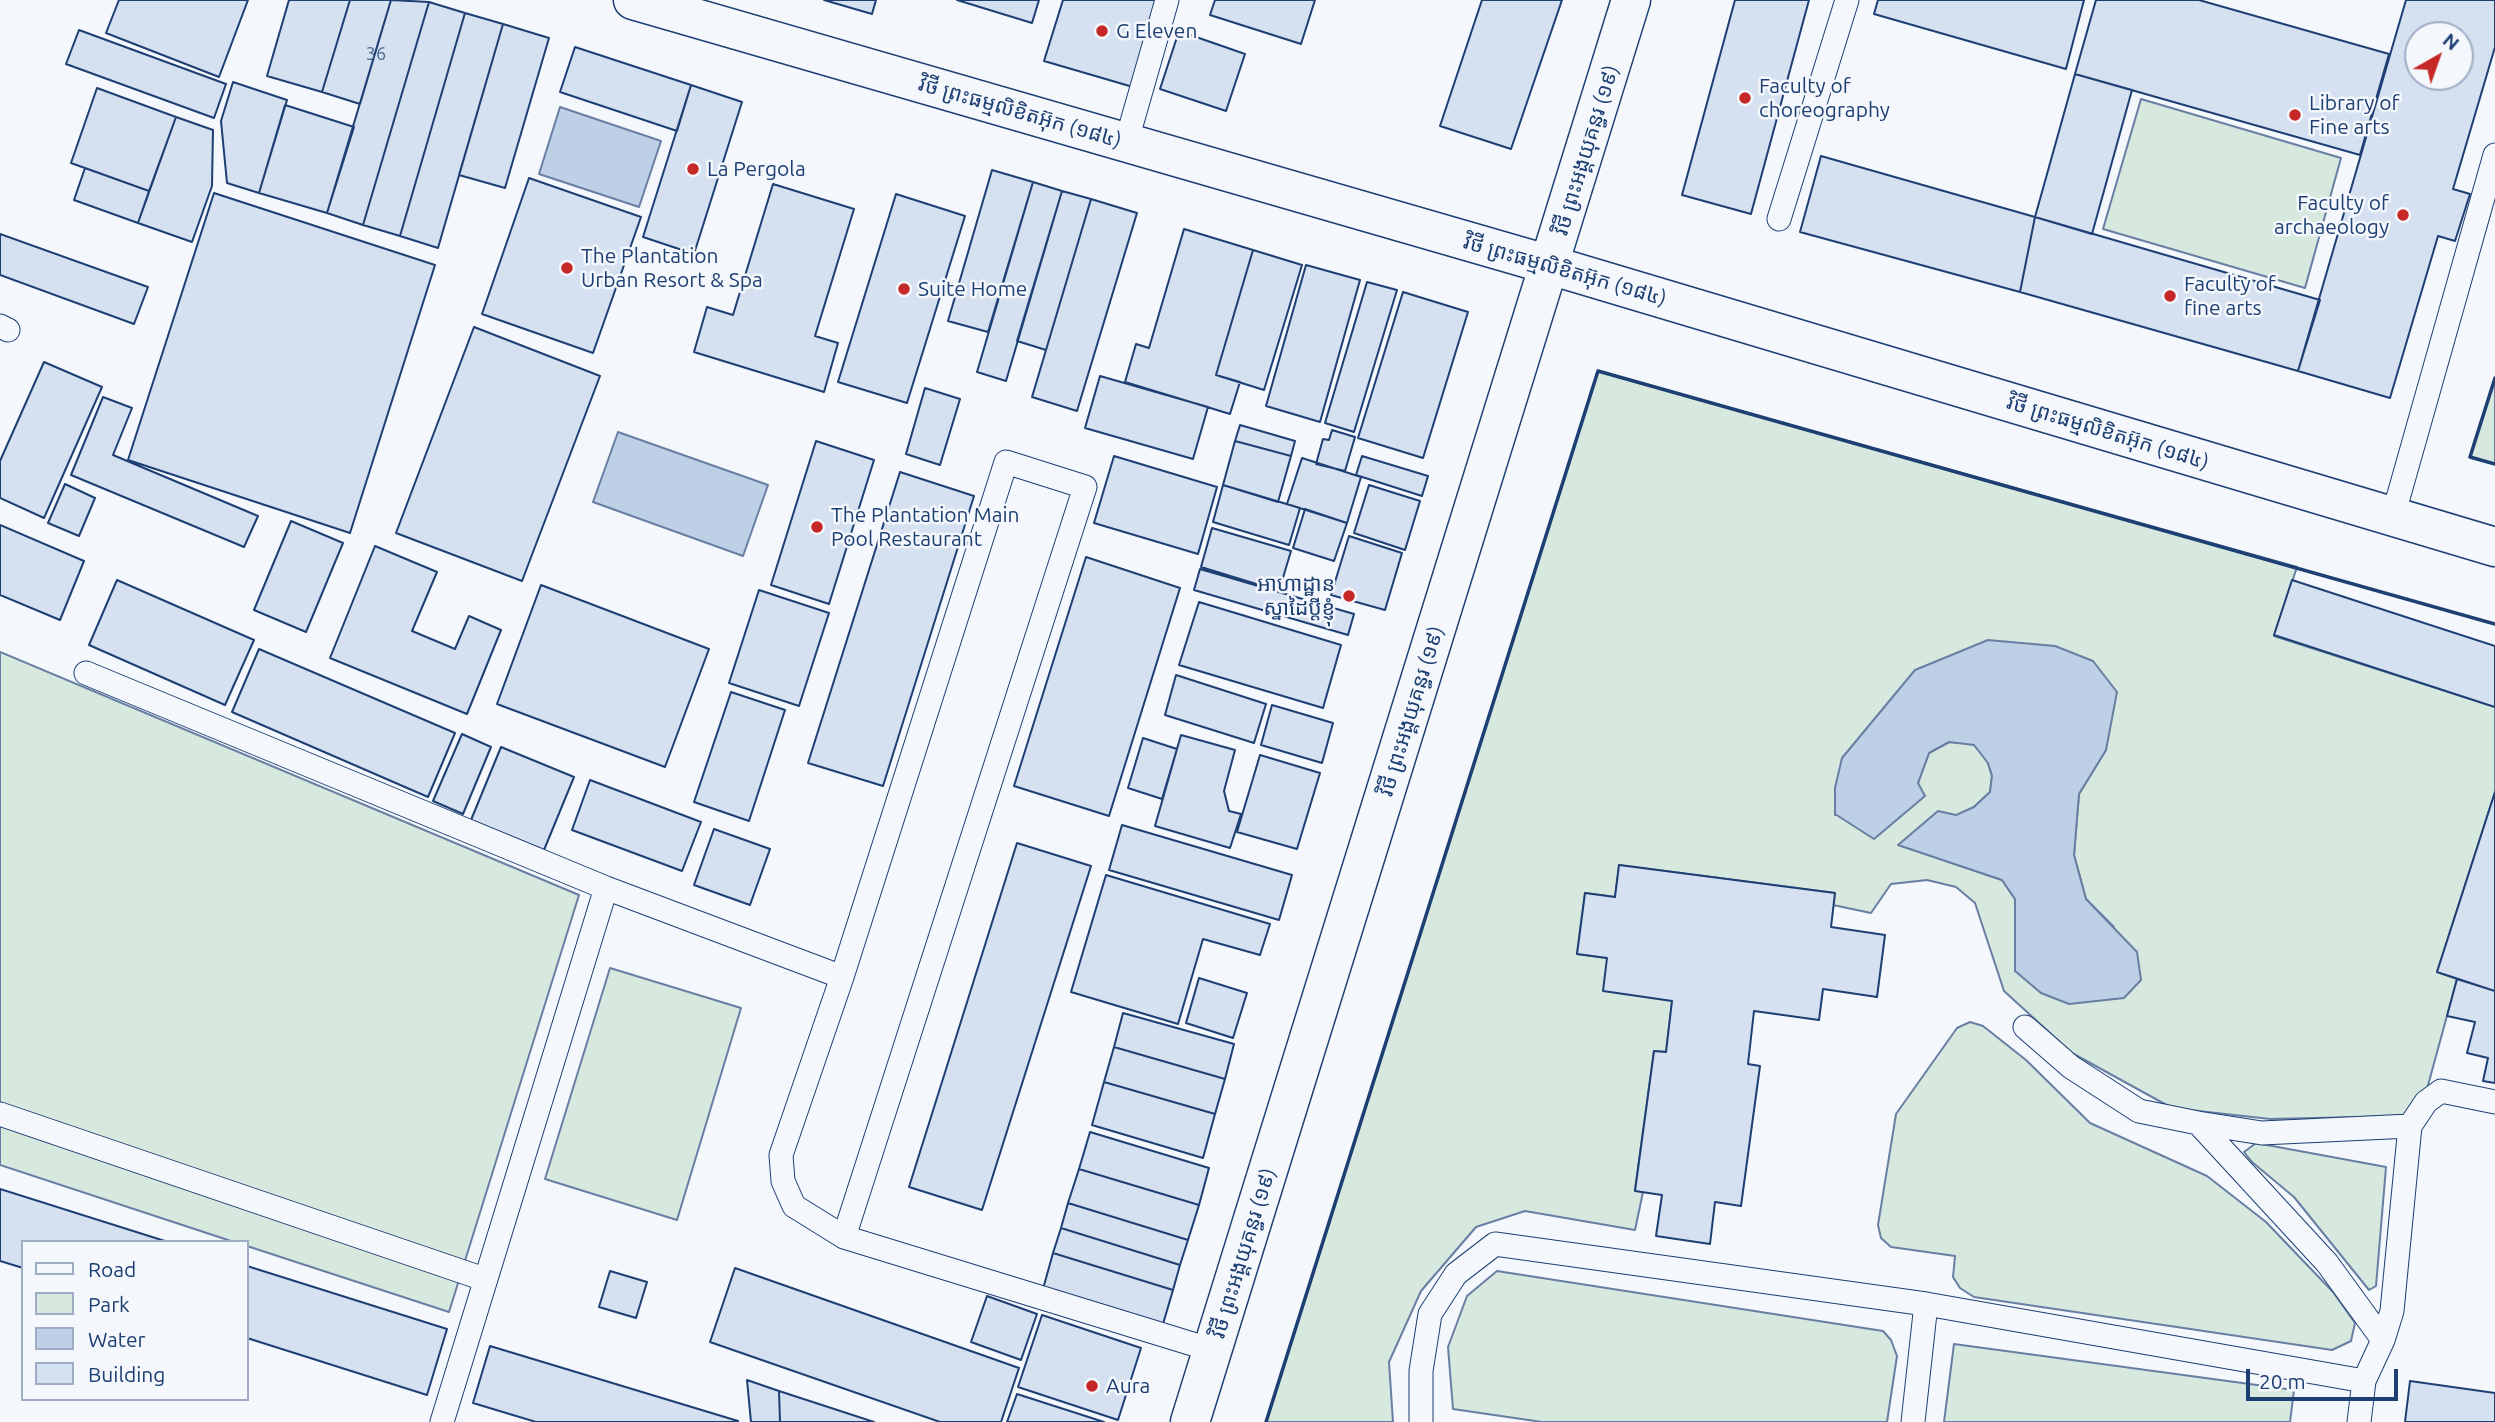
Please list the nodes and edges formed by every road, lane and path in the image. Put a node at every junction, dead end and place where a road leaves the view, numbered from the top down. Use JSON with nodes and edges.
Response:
{"nodes":[{"id":1,"x":633,"y":0,"type":"edge"},
{"id":2,"x":1167,"y":0,"type":"edge"},
{"id":3,"x":1631,"y":0,"type":"edge"},
{"id":4,"x":1847,"y":0,"type":"edge"},
{"id":5,"x":704,"y":10,"type":"edge"},
{"id":6,"x":1126,"y":143,"type":"junction"},
{"id":7,"x":2495,"y":155,"type":"edge"},
{"id":8,"x":1779,"y":219,"type":"dead end"},
{"id":9,"x":1550,"y":265,"type":"junction"},
{"id":10,"x":2393,"y":516,"type":"junction"},
{"id":11,"x":2495,"y":547,"type":"edge"},
{"id":12,"x":86,"y":673,"type":"dead end"},
{"id":13,"x":606,"y":888,"type":"junction"},
{"id":14,"x":842,"y":976,"type":"junction"},
{"id":15,"x":2025,"y":1027,"type":"dead end"},
{"id":16,"x":2495,"y":1102,"type":"edge"},
{"id":17,"x":0,"y":1114,"type":"edge"},
{"id":18,"x":2198,"y":1123,"type":"junction"},
{"id":19,"x":2410,"y":1126,"type":"junction"},
{"id":20,"x":844,"y":1237,"type":"junction"},
{"id":21,"x":484,"y":1279,"type":"junction"},
{"id":22,"x":1926,"y":1304,"type":"junction"},
{"id":23,"x":2383,"y":1340,"type":"junction"},
{"id":24,"x":1212,"y":1350,"type":"junction"},
{"id":25,"x":2364,"y":1381,"type":"junction"},
{"id":26,"x":442,"y":1422,"type":"edge"},
{"id":27,"x":1190,"y":1422,"type":"edge"},
{"id":28,"x":1421,"y":1422,"type":"edge"},
{"id":29,"x":1913,"y":1422,"type":"edge"},
{"id":30,"x":2359,"y":1422,"type":"edge"}],
"edges":[{"from":1,"to":5,"type":"street","name":"វិថី ព្រះធម្មលិខិតអ៊ុក (១៨៤)"},
{"from":2,"to":6,"type":"lane"},
{"from":3,"to":9,"type":"street","name":"វិថី ព្រះអង្គយុគន្ធរ (១៩)"},
{"from":4,"to":8,"type":"lane"},
{"from":5,"to":6,"type":"street","name":"វិថី ព្រះធម្មលិខិតអ៊ុក (១៨៤)"},
{"from":6,"to":9,"type":"street","name":"វិថី ព្រះធម្មលិខិតអ៊ុក (១៨៤)"},
{"from":7,"to":10,"type":"lane"},
{"from":9,"to":10,"type":"street","name":"វិថី ព្រះធម្មលិខិតអ៊ុក (១៨៤)"},
{"from":9,"to":24,"type":"street","name":"វិថី ព្រះអង្គយុគន្ធរ (១៩)"},
{"from":10,"to":11,"type":"street","name":"វិថី ព្រះធម្មលិខិតអ៊ុក (១៨៤)"},
{"from":12,"to":13,"type":"lane"},
{"from":13,"to":14,"type":"lane"},
{"from":13,"to":21,"type":"lane"},
{"from":14,"to":20,"type":"lane"},
{"from":14,"to":20,"type":"lane"},
{"from":15,"to":18,"type":"lane"},
{"from":16,"to":19,"type":"lane"},
{"from":17,"to":21,"type":"lane"},
{"from":18,"to":19,"type":"lane"},
{"from":18,"to":23,"type":"lane"},
{"from":19,"to":23,"type":"lane"},
{"from":20,"to":24,"type":"lane"},
{"from":21,"to":26,"type":"lane"},
{"from":22,"to":25,"type":"lane"},
{"from":22,"to":28,"type":"lane"},
{"from":22,"to":29,"type":"lane"},
{"from":23,"to":25,"type":"lane"},
{"from":24,"to":27,"type":"street","name":"វិថី ព្រះអង្គយុគន្ធរ (១៩)"},
{"from":25,"to":30,"type":"lane"}]}
